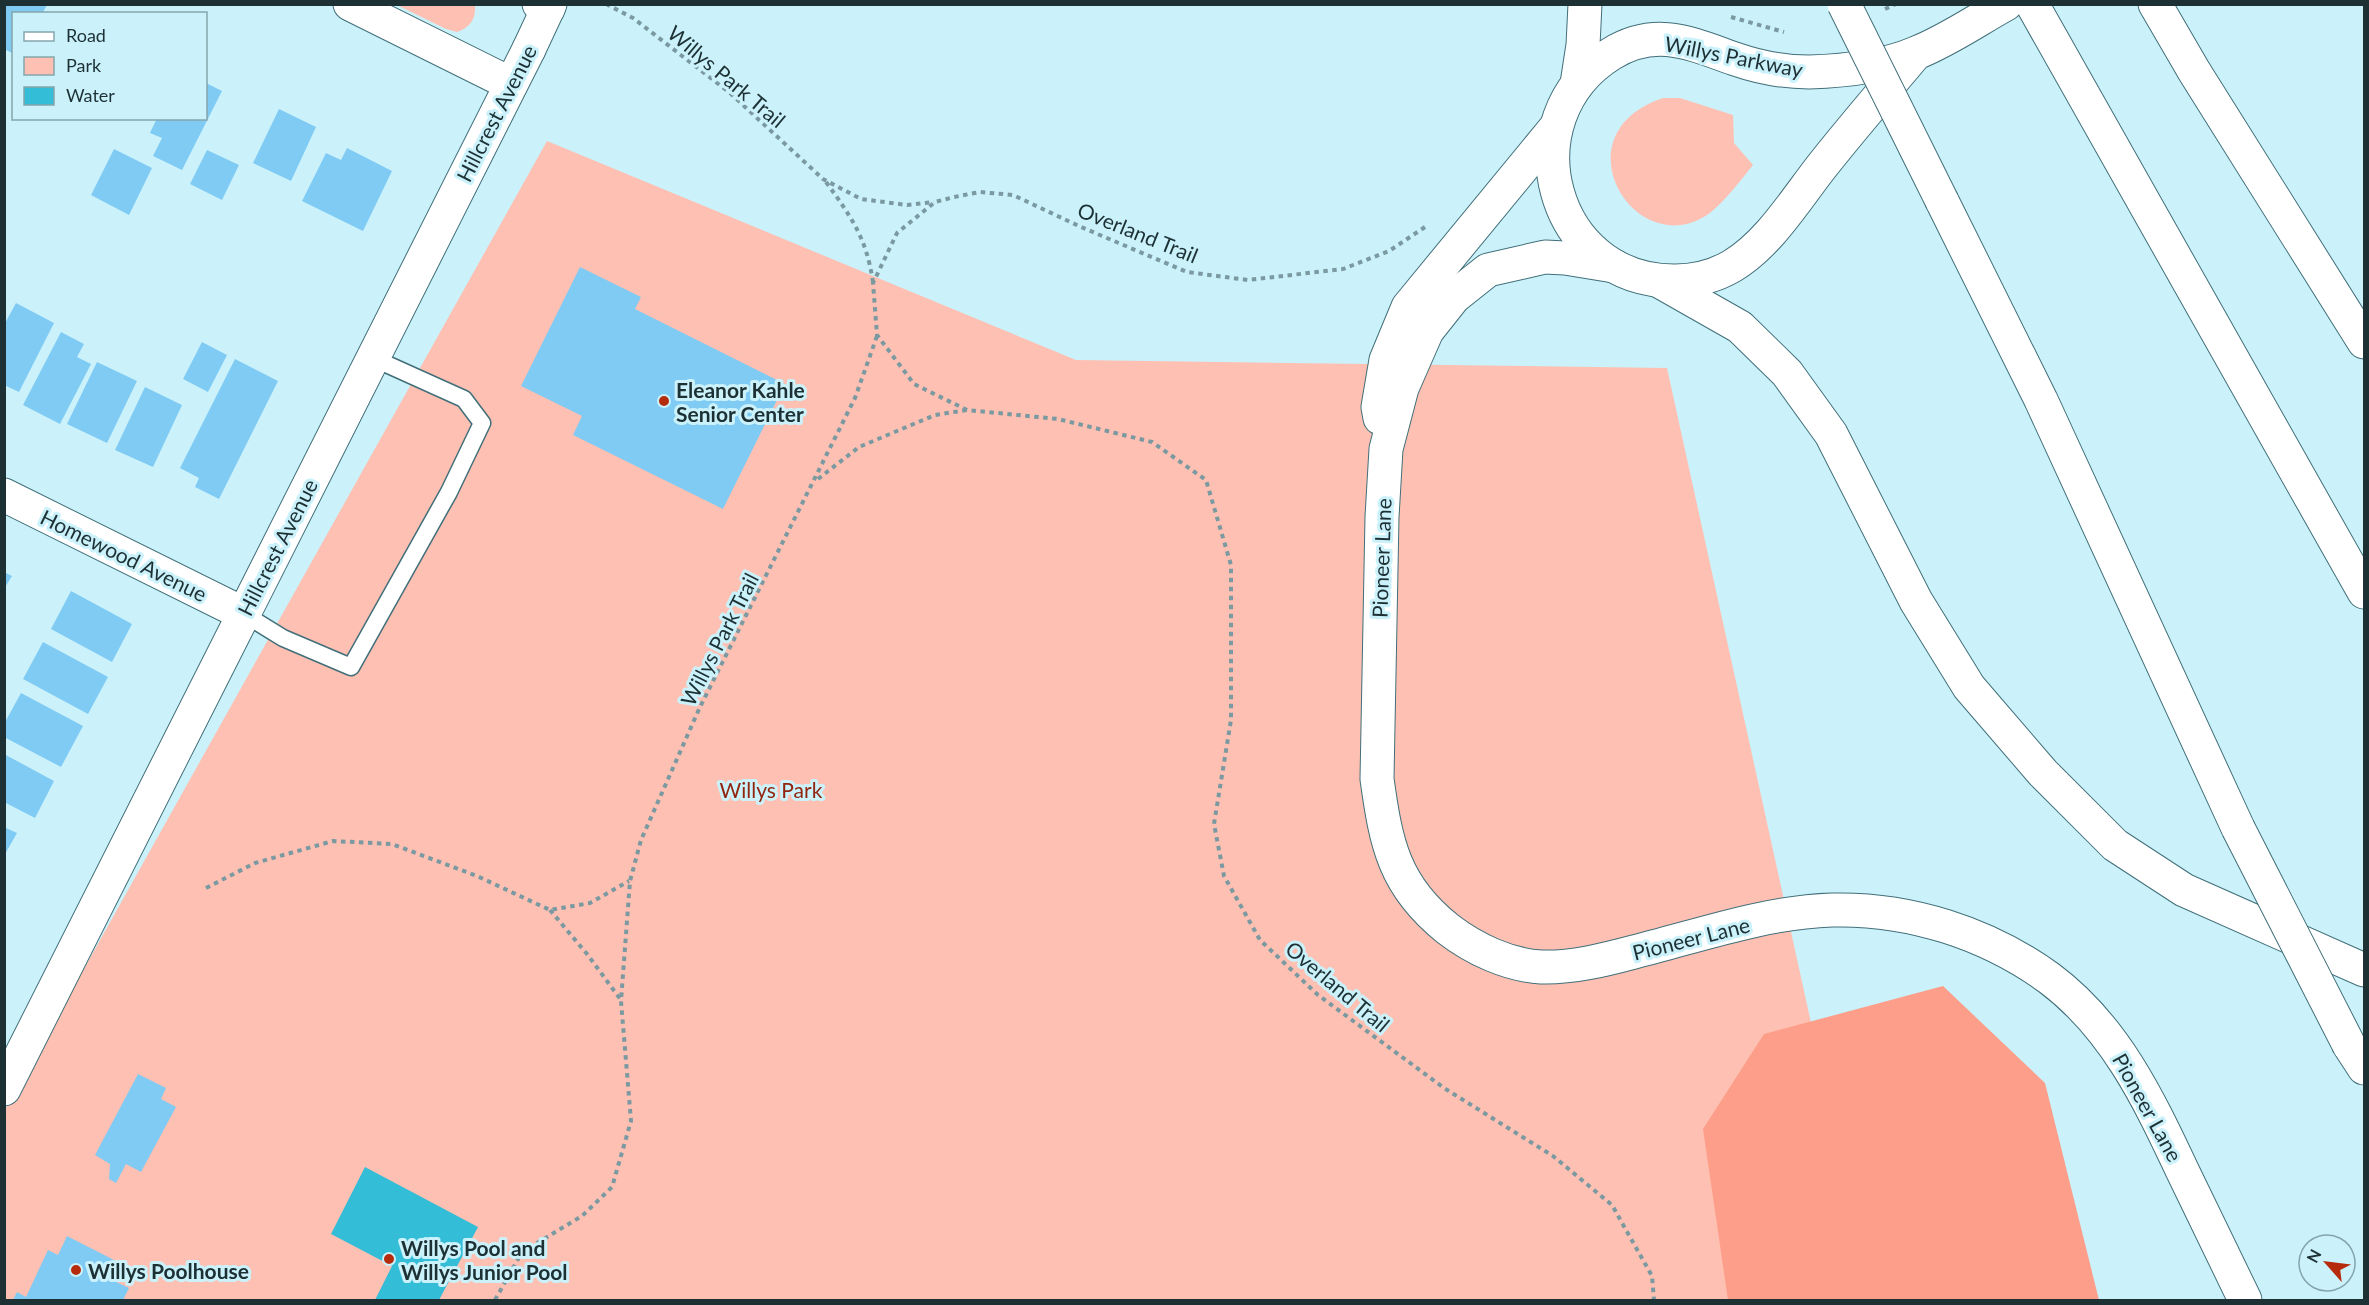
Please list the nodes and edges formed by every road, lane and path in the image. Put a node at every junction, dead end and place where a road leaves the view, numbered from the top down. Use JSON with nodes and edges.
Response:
{"nodes":[{"id":1,"x":350,"y":4,"type":"edge"},
{"id":2,"x":606,"y":4,"type":"edge"},
{"id":3,"x":1585,"y":4,"type":"edge"},
{"id":4,"x":1844,"y":4,"type":"edge"},
{"id":5,"x":1896,"y":4,"type":"edge"},
{"id":6,"x":2006,"y":4,"type":"edge"},
{"id":7,"x":2032,"y":4,"type":"edge"},
{"id":8,"x":2155,"y":4,"type":"edge"},
{"id":9,"x":546,"y":6,"type":"edge"},
{"id":10,"x":1878,"y":13,"type":"dead end"},
{"id":11,"x":1728,"y":16,"type":"dead end"},
{"id":12,"x":1791,"y":34,"type":"dead end"},
{"id":13,"x":1916,"y":53,"type":"junction"},
{"id":14,"x":511,"y":84,"type":"junction"},
{"id":15,"x":1577,"y":84,"type":"junction"},
{"id":16,"x":1556,"y":127,"type":"junction"},
{"id":17,"x":823,"y":179,"type":"junction"},
{"id":18,"x":935,"y":202,"type":"junction"},
{"id":19,"x":1432,"y":223,"type":"dead end"},
{"id":20,"x":1614,"y":266,"type":"junction"},
{"id":21,"x":1659,"y":281,"type":"junction"},
{"id":22,"x":873,"y":283,"type":"junction"},
{"id":23,"x":877,"y":335,"type":"junction"},
{"id":24,"x":2364,"y":342,"type":"edge"},
{"id":25,"x":373,"y":358,"type":"junction"},
{"id":26,"x":967,"y":410,"type":"junction"},
{"id":27,"x":1386,"y":449,"type":"junction"},
{"id":28,"x":815,"y":481,"type":"junction"},
{"id":29,"x":4,"y":495,"type":"edge"},
{"id":30,"x":2364,"y":591,"type":"edge"},
{"id":31,"x":244,"y":614,"type":"junction"},
{"id":32,"x":630,"y":880,"type":"junction"},
{"id":33,"x":206,"y":888,"type":"dead end"},
{"id":34,"x":550,"y":910,"type":"junction"},
{"id":35,"x":2364,"y":970,"type":"edge"},
{"id":36,"x":621,"y":1000,"type":"junction"},
{"id":37,"x":2357,"y":1056,"type":"edge"},
{"id":38,"x":4,"y":1089,"type":"edge"},
{"id":39,"x":495,"y":1300,"type":"edge"},
{"id":40,"x":1654,"y":1300,"type":"edge"},
{"id":41,"x":2245,"y":1300,"type":"edge"}],
"edges":[{"from":1,"to":14,"type":"main road"},
{"from":2,"to":17,"type":"path","name":"Willys Park Trail"},
{"from":3,"to":15,"type":"main road"},
{"from":4,"to":37,"type":"main road","bridge":true},
{"from":5,"to":10,"type":"path"},
{"from":6,"to":13,"type":"main road","name":"Willys Parkway"},
{"from":7,"to":30,"type":"main road"},
{"from":8,"to":24,"type":"main road"},
{"from":9,"to":14,"type":"main road","name":"Hillcrest Avenue"},
{"from":11,"to":12,"type":"path"},
{"from":13,"to":15,"type":"main road","name":"Willys Parkway"},
{"from":13,"to":21,"type":"main road","name":"Willys Parkway"},
{"from":14,"to":25,"type":"main road","name":"Hillcrest Avenue"},
{"from":15,"to":16,"type":"main road","name":"Willys Parkway"},
{"from":16,"to":20,"type":"main road"},
{"from":16,"to":27,"type":"main road","name":"Pioneer Lane"},
{"from":17,"to":18,"type":"path","name":"Willys Park Trail"},
{"from":17,"to":22,"type":"path","name":"Willys Park Trail"},
{"from":18,"to":19,"type":"path","name":"Overland Trail"},
{"from":18,"to":22,"type":"path","name":"Overland Trail"},
{"from":20,"to":21,"type":"main road","name":"Willys Parkway"},
{"from":20,"to":27,"type":"main road","name":"Pioneer Lane"},
{"from":21,"to":35,"type":"main road"},
{"from":22,"to":23,"type":"path"},
{"from":23,"to":26,"type":"path","name":"Overland Trail"},
{"from":23,"to":28,"type":"path","name":"Willys Park Trail"},
{"from":25,"to":31,"type":"main road","name":"Hillcrest Avenue"},
{"from":25,"to":31,"type":"lane"},
{"from":26,"to":28,"type":"path","name":"Overland Trail"},
{"from":26,"to":40,"type":"path","name":"Overland Trail"},
{"from":27,"to":41,"type":"main road","name":"Pioneer Lane"},
{"from":28,"to":32,"type":"path","name":"Willys Park Trail"},
{"from":29,"to":31,"type":"main road","name":"Homewood Avenue"},
{"from":31,"to":38,"type":"main road","name":"Hillcrest Avenue"},
{"from":32,"to":34,"type":"path"},
{"from":32,"to":36,"type":"path"},
{"from":33,"to":34,"type":"path"},
{"from":34,"to":36,"type":"path"},
{"from":36,"to":39,"type":"path"}]}
